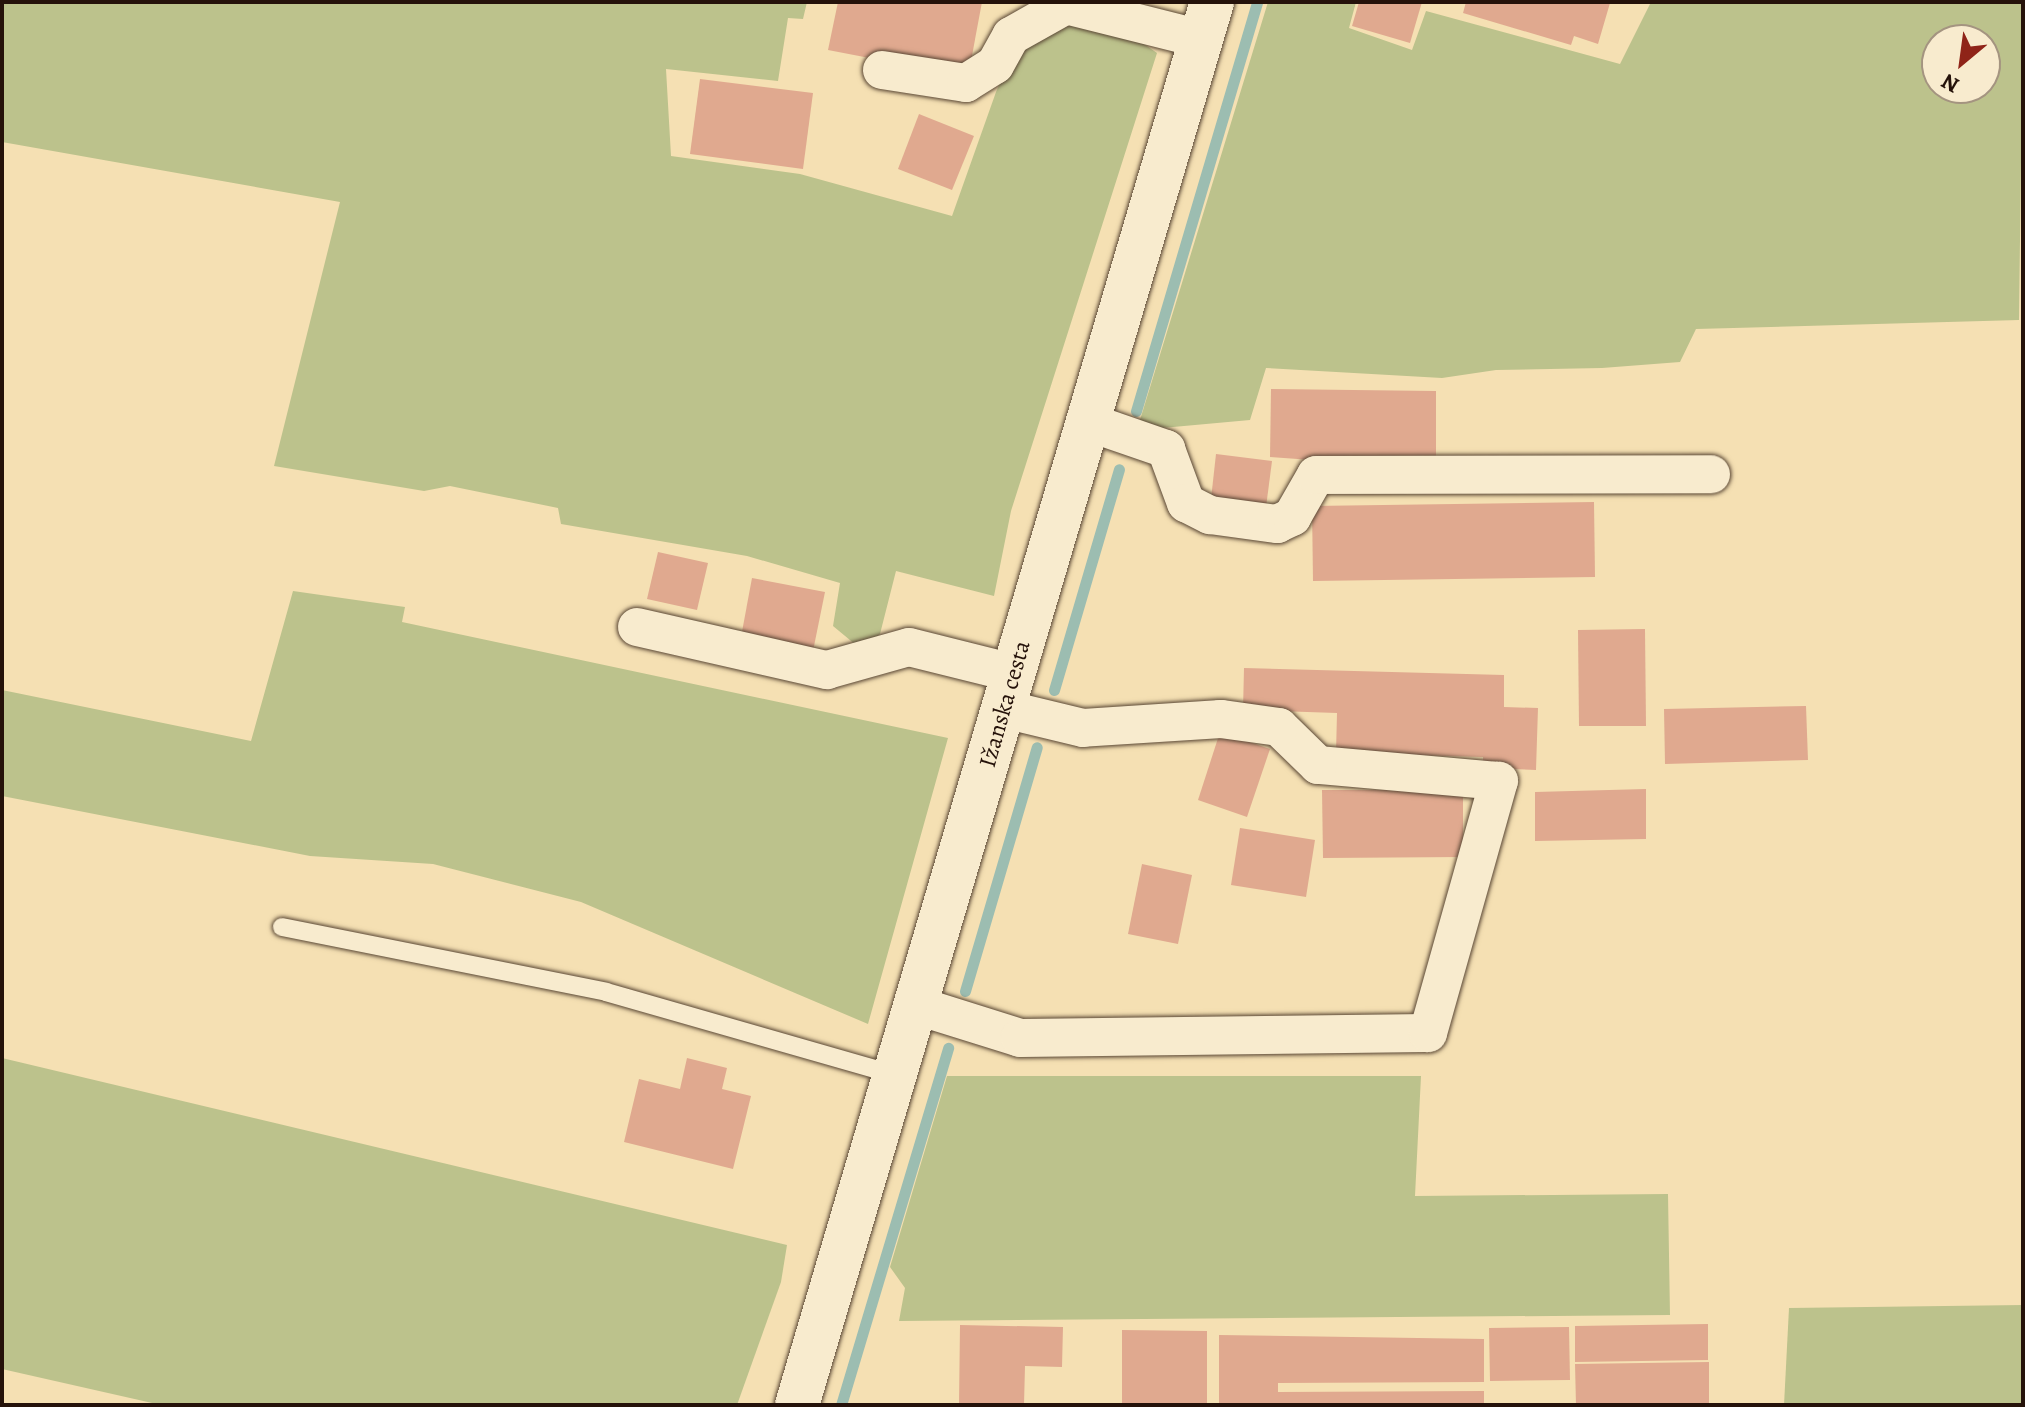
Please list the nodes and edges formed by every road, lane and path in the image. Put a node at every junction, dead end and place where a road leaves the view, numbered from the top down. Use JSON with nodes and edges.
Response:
{"nodes":[{"id":1,"x":1064,"y":4,"type":"edge"},
{"id":2,"x":1207,"y":20,"type":"edge"},
{"id":3,"x":882,"y":70,"type":"dead end"},
{"id":4,"x":1088,"y":422,"type":"junction"},
{"id":5,"x":1711,"y":474,"type":"dead end"},
{"id":6,"x":637,"y":627,"type":"dead end"},
{"id":7,"x":1008,"y":691,"type":"junction"},
{"id":8,"x":282,"y":927,"type":"dead end"},
{"id":9,"x":915,"y":1005,"type":"junction"},
{"id":10,"x":895,"y":1075,"type":"junction"},
{"id":11,"x":797,"y":1405,"type":"edge"}],
"edges":[{"from":1,"to":2,"type":"street"},
{"from":1,"to":3,"type":"street"},
{"from":2,"to":4,"type":"street","name":"Ižanska cesta"},
{"from":4,"to":5,"type":"street"},
{"from":4,"to":7,"type":"street","name":"Ižanska cesta"},
{"from":6,"to":7,"type":"street"},
{"from":7,"to":9,"type":"street","name":"Ižanska cesta"},
{"from":7,"to":9,"type":"street"},
{"from":8,"to":10,"type":"lane"},
{"from":9,"to":10,"type":"street","name":"Ižanska cesta"},
{"from":10,"to":11,"type":"street","name":"Ižanska cesta"}]}
